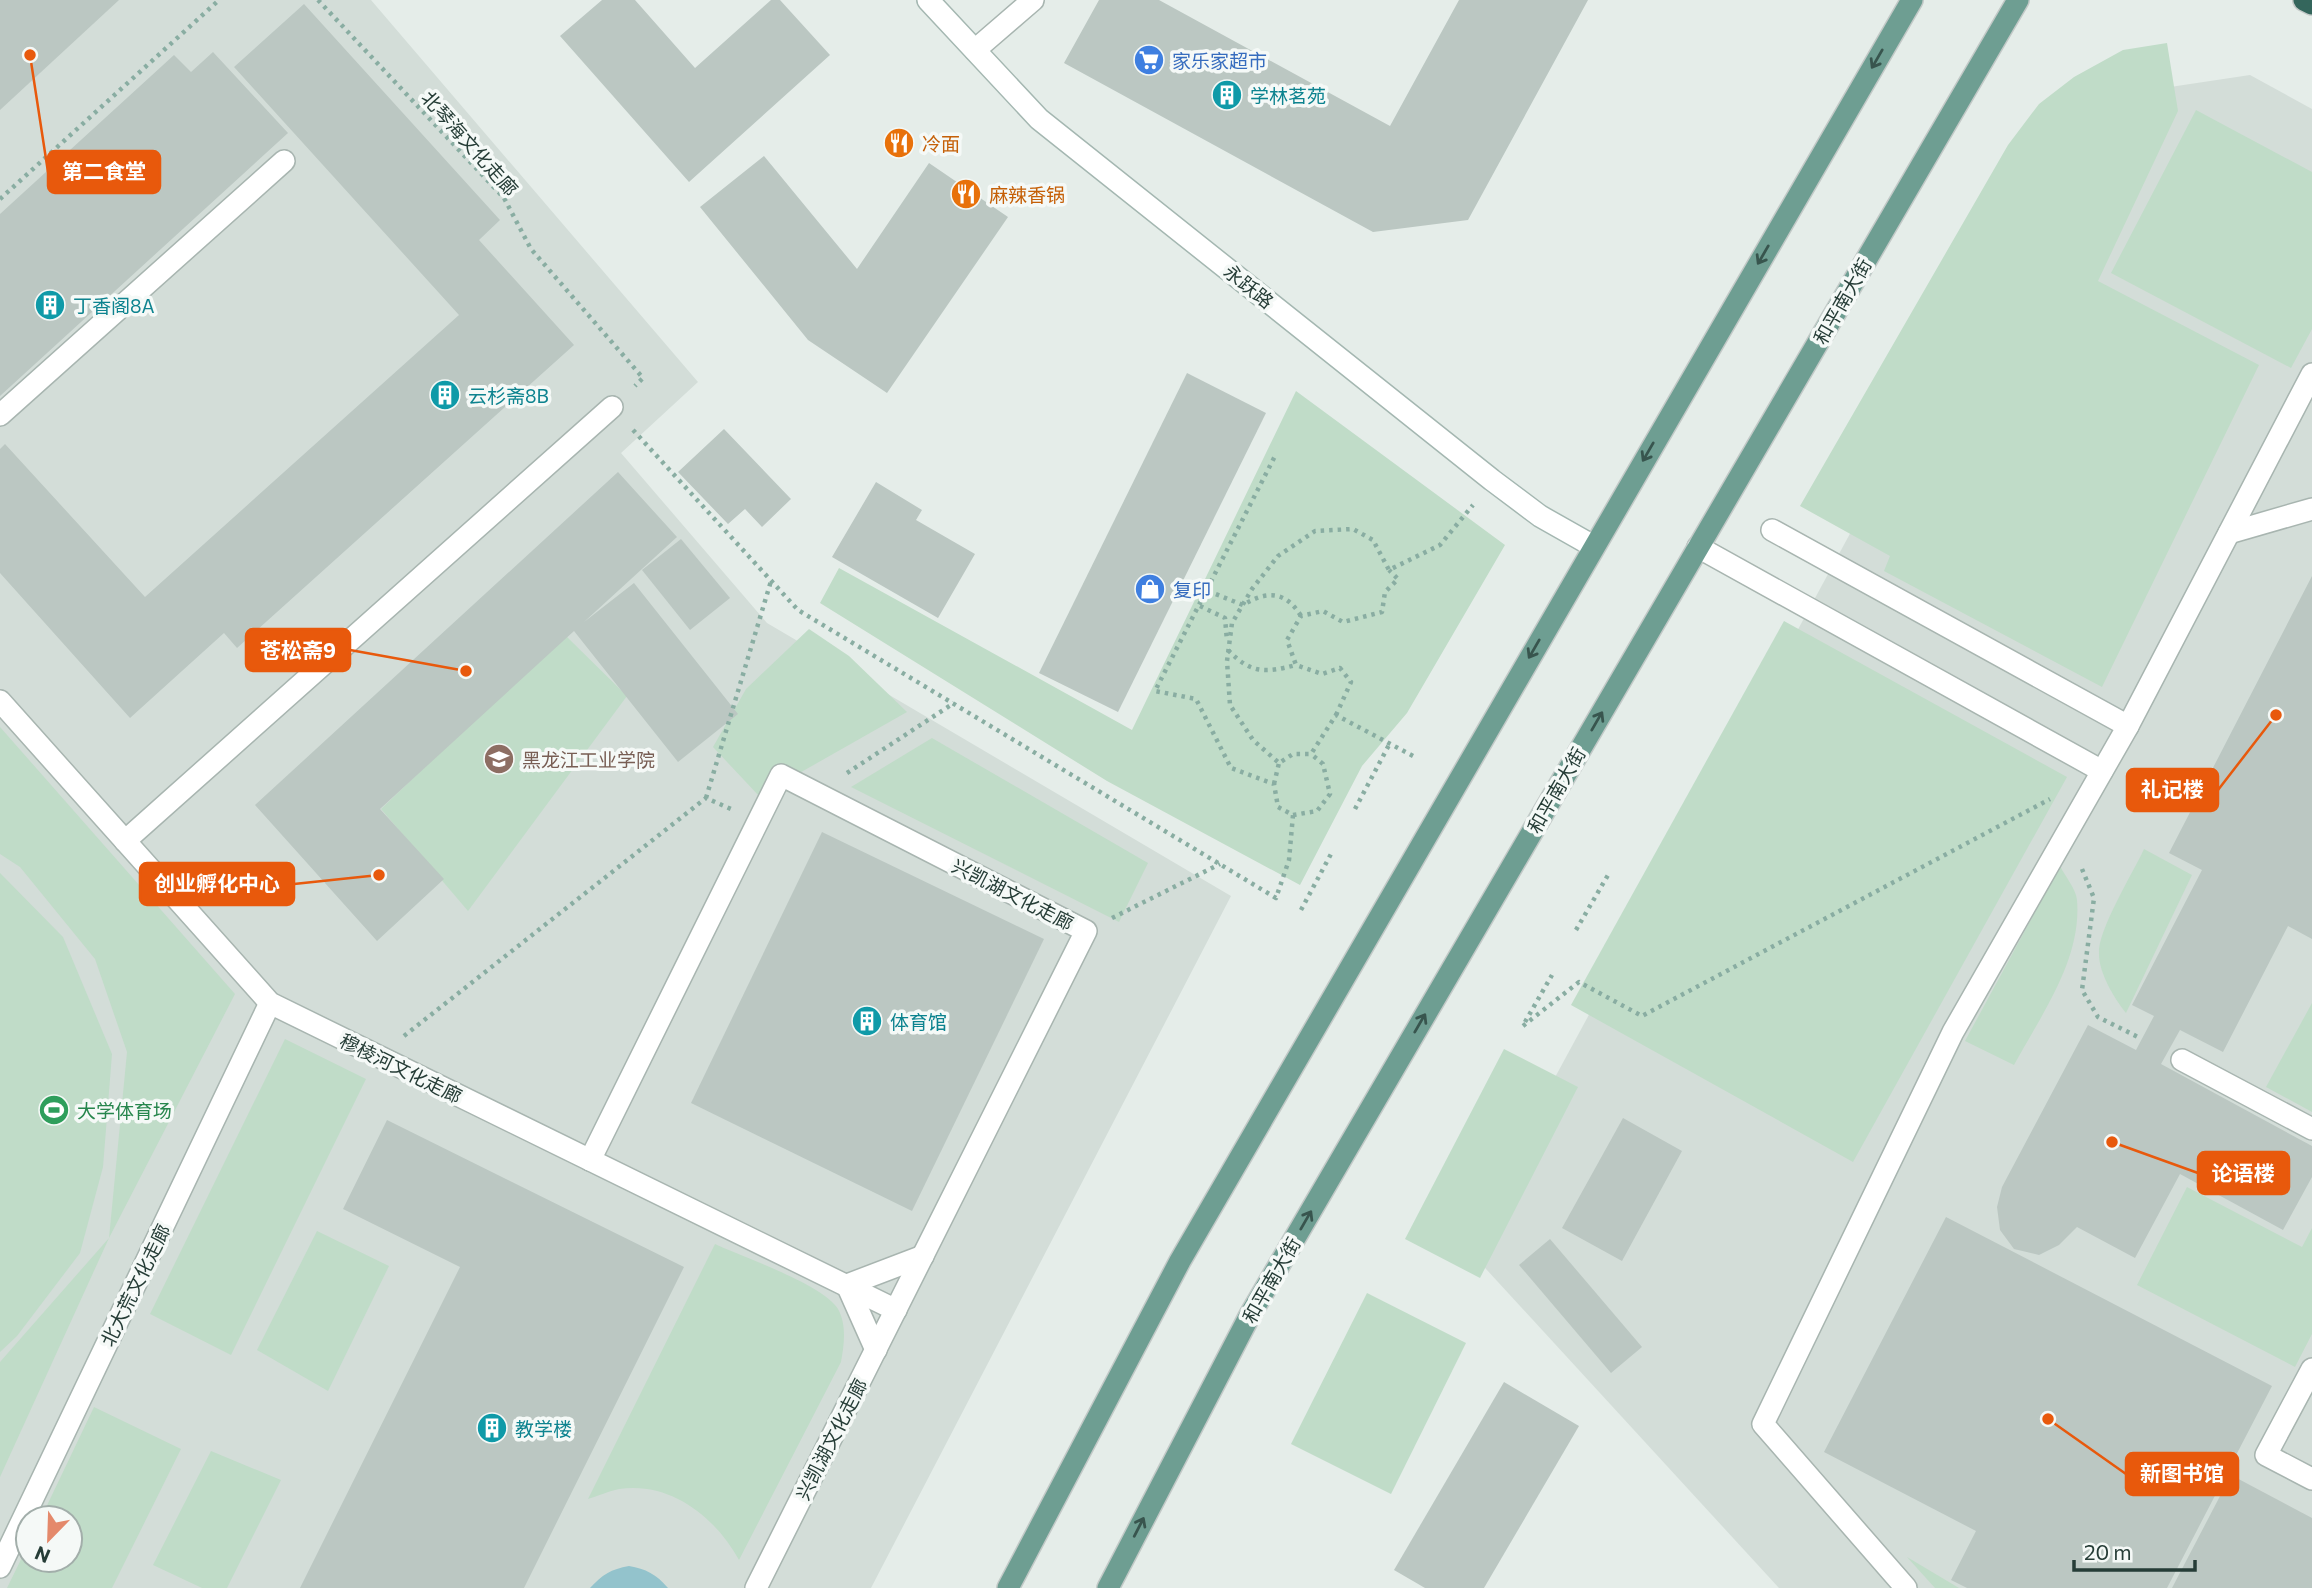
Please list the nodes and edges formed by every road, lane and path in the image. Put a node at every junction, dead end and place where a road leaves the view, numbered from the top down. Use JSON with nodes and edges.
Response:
{"nodes":[{"id":1,"x":219,"y":0,"type":"edge"},
{"id":2,"x":318,"y":0,"type":"edge"},
{"id":3,"x":928,"y":0,"type":"edge"},
{"id":4,"x":1033,"y":0,"type":"edge"},
{"id":5,"x":1912,"y":0,"type":"edge"},
{"id":6,"x":2018,"y":0,"type":"edge"},
{"id":7,"x":2304,"y":0,"type":"edge"},
{"id":8,"x":2312,"y":4,"type":"edge"},
{"id":9,"x":975,"y":50,"type":"junction"},
{"id":10,"x":284,"y":161,"type":"dead end"},
{"id":11,"x":0,"y":199,"type":"edge"},
{"id":12,"x":2312,"y":374,"type":"edge"},
{"id":13,"x":612,"y":407,"type":"junction"},
{"id":14,"x":0,"y":415,"type":"edge"},
{"id":15,"x":1275,"y":456,"type":"dead end"},
{"id":16,"x":1492,"y":480,"type":"junction"},
{"id":17,"x":2312,"y":509,"type":"edge"},
{"id":18,"x":1772,"y":530,"type":"dead end"},
{"id":19,"x":2229,"y":533,"type":"junction"},
{"id":20,"x":1593,"y":546,"type":"junction"},
{"id":21,"x":1698,"y":547,"type":"junction"},
{"id":22,"x":1389,"y":570,"type":"junction"},
{"id":23,"x":771,"y":580,"type":"junction"},
{"id":24,"x":1208,"y":590,"type":"junction"},
{"id":25,"x":1242,"y":605,"type":"junction"},
{"id":26,"x":1200,"y":606,"type":"junction"},
{"id":27,"x":1301,"y":616,"type":"junction"},
{"id":28,"x":1228,"y":651,"type":"junction"},
{"id":29,"x":1296,"y":665,"type":"junction"},
{"id":30,"x":0,"y":701,"type":"edge"},
{"id":31,"x":954,"y":704,"type":"junction"},
{"id":32,"x":1336,"y":715,"type":"junction"},
{"id":33,"x":2128,"y":726,"type":"junction"},
{"id":34,"x":1390,"y":743,"type":"junction"},
{"id":35,"x":1311,"y":754,"type":"junction"},
{"id":36,"x":1413,"y":756,"type":"dead end"},
{"id":37,"x":1279,"y":763,"type":"junction"},
{"id":38,"x":2102,"y":771,"type":"junction"},
{"id":39,"x":1274,"y":784,"type":"junction"},
{"id":40,"x":817,"y":793,"type":"junction"},
{"id":41,"x":2054,"y":796,"type":"dead end"},
{"id":42,"x":706,"y":798,"type":"junction"},
{"id":43,"x":1355,"y":809,"type":"dead end"},
{"id":44,"x":1293,"y":815,"type":"junction"},
{"id":45,"x":757,"y":820,"type":"junction"},
{"id":46,"x":2067,"y":832,"type":"junction"},
{"id":47,"x":125,"y":841,"type":"junction"},
{"id":48,"x":1331,"y":854,"type":"dead end"},
{"id":49,"x":1221,"y":864,"type":"junction"},
{"id":50,"x":1608,"y":875,"type":"dead end"},
{"id":51,"x":1301,"y":910,"type":"dead end"},
{"id":52,"x":1576,"y":930,"type":"dead end"},
{"id":53,"x":1086,"y":931,"type":"junction"},
{"id":54,"x":1552,"y":975,"type":"dead end"},
{"id":55,"x":270,"y":1003,"type":"junction"},
{"id":56,"x":2140,"y":1038,"type":"dead end"},
{"id":57,"x":378,"y":1057,"type":"junction"},
{"id":58,"x":2182,"y":1060,"type":"dead end"},
{"id":59,"x":2312,"y":1129,"type":"edge"},
{"id":60,"x":590,"y":1160,"type":"junction"},
{"id":61,"x":923,"y":1256,"type":"junction"},
{"id":62,"x":847,"y":1285,"type":"junction"},
{"id":63,"x":896,"y":1310,"type":"junction"},
{"id":64,"x":876,"y":1350,"type":"junction"},
{"id":65,"x":2312,"y":1369,"type":"edge"},
{"id":66,"x":2312,"y":1479,"type":"edge"},
{"id":67,"x":0,"y":1567,"type":"edge"},
{"id":68,"x":756,"y":1588,"type":"edge"},
{"id":69,"x":1008,"y":1588,"type":"edge"},
{"id":70,"x":1108,"y":1588,"type":"edge"},
{"id":71,"x":1906,"y":1588,"type":"edge"}],
"edges":[{"from":1,"to":11,"type":"path"},
{"from":2,"to":13,"type":"path","name":"北琴海文化走廊"},
{"from":3,"to":9,"type":"street","name":"永跃路"},
{"from":4,"to":9,"type":"street"},
{"from":5,"to":20,"type":"main road","one_way":true},
{"from":6,"to":21,"type":"main road","name":"和平南大街"},
{"from":7,"to":8,"type":"highway"},
{"from":9,"to":16,"type":"street","name":"永跃路"},
{"from":10,"to":14,"type":"street"},
{"from":12,"to":19,"type":"street"},
{"from":13,"to":23,"type":"path"},
{"from":13,"to":47,"type":"street"},
{"from":15,"to":24,"type":"path"},
{"from":16,"to":20,"type":"street","name":"永跃路"},
{"from":16,"to":22,"type":"path"},
{"from":17,"to":19,"type":"street"},
{"from":18,"to":33,"type":"street"},
{"from":19,"to":33,"type":"street"},
{"from":20,"to":69,"type":"main road","one_way":true},
{"from":21,"to":38,"type":"street"},
{"from":70,"to":21,"type":"main road","name":"和平南大街","one_way":true},
{"from":22,"to":25,"type":"path"},
{"from":22,"to":27,"type":"path"},
{"from":23,"to":31,"type":"path"},
{"from":23,"to":42,"type":"path"},
{"from":24,"to":25,"type":"path"},
{"from":24,"to":26,"type":"path"},
{"from":25,"to":27,"type":"path"},
{"from":25,"to":28,"type":"path"},
{"from":26,"to":28,"type":"path"},
{"from":26,"to":39,"type":"path"},
{"from":27,"to":29,"type":"path"},
{"from":28,"to":29,"type":"path"},
{"from":28,"to":37,"type":"path"},
{"from":29,"to":32,"type":"path"},
{"from":30,"to":47,"type":"street","name":"穆棱河文化走廊"},
{"from":31,"to":40,"type":"path"},
{"from":31,"to":49,"type":"path"},
{"from":32,"to":34,"type":"path"},
{"from":32,"to":35,"type":"path"},
{"from":33,"to":38,"type":"street"},
{"from":34,"to":36,"type":"path"},
{"from":34,"to":43,"type":"path"},
{"from":35,"to":37,"type":"path"},
{"from":35,"to":44,"type":"path"},
{"from":37,"to":39,"type":"path"},
{"from":38,"to":46,"type":"street"},
{"from":39,"to":44,"type":"path"},
{"from":40,"to":45,"type":"street","name":"兴凯湖文化走廊"},
{"from":40,"to":53,"type":"street","name":"兴凯湖文化走廊"},
{"from":41,"to":54,"type":"path"},
{"from":42,"to":45,"type":"path"},
{"from":42,"to":57,"type":"path"},
{"from":44,"to":49,"type":"path"},
{"from":45,"to":60,"type":"street","name":"兴凯湖文化走廊"},
{"from":46,"to":56,"type":"path"},
{"from":46,"to":71,"type":"street"},
{"from":47,"to":55,"type":"street","name":"穆棱河文化走廊"},
{"from":48,"to":51,"type":"path"},
{"from":49,"to":53,"type":"path"},
{"from":50,"to":52,"type":"path"},
{"from":53,"to":61,"type":"street","name":"兴凯湖文化走廊"},
{"from":55,"to":57,"type":"street","name":"穆棱河文化走廊"},
{"from":55,"to":67,"type":"street","name":"北大荒文化走廊"},
{"from":57,"to":60,"type":"street","name":"穆棱河文化走廊"},
{"from":58,"to":59,"type":"street"},
{"from":60,"to":62,"type":"street","name":"穆棱河文化走廊"},
{"from":61,"to":62,"type":"street"},
{"from":61,"to":63,"type":"street","name":"兴凯湖文化走廊"},
{"from":62,"to":63,"type":"street","name":"穆棱河文化走廊"},
{"from":62,"to":64,"type":"street"},
{"from":63,"to":64,"type":"street","name":"兴凯湖文化走廊"},
{"from":64,"to":68,"type":"street","name":"兴凯湖文化走廊"},
{"from":65,"to":66,"type":"street"}]}
